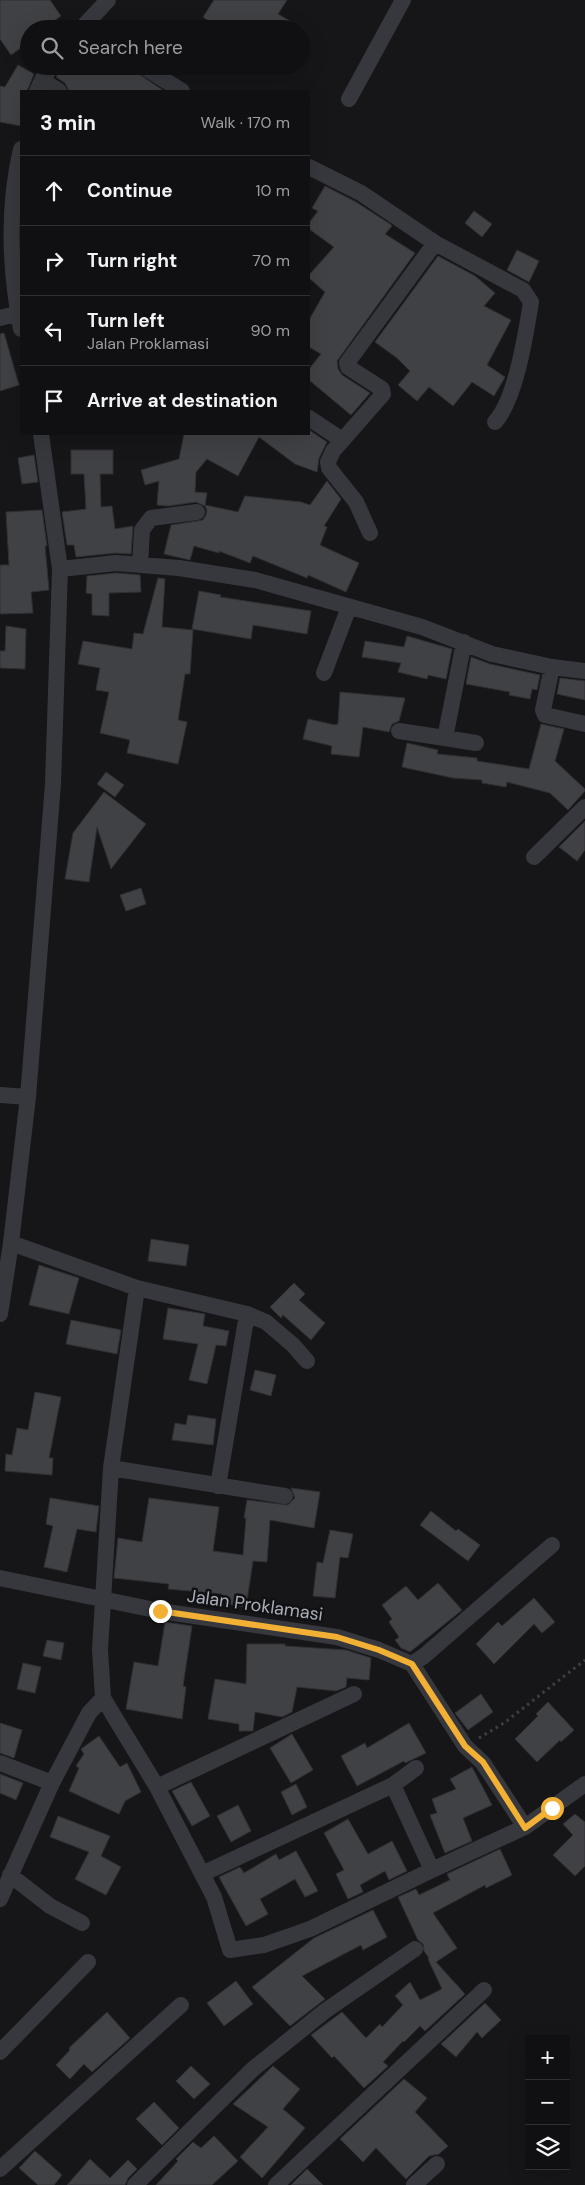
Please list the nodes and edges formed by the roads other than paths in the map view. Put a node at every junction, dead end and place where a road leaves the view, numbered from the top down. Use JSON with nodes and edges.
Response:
{"nodes":[{"id":1,"x":108,"y":0,"type":"edge"},
{"id":2,"x":403,"y":0,"type":"edge"},
{"id":3,"x":90,"y":20,"type":"edge"},
{"id":4,"x":156,"y":75,"type":"edge"},
{"id":5,"x":39,"y":85,"type":"edge"},
{"id":6,"x":56,"y":90,"type":"edge"},
{"id":7,"x":180,"y":90,"type":"edge"},
{"id":8,"x":349,"y":99,"type":"dead end"},
{"id":9,"x":20,"y":157,"type":"edge"},
{"id":10,"x":310,"y":168,"type":"edge"},
{"id":11,"x":435,"y":243,"type":"junction"},
{"id":12,"x":5,"y":253,"type":"edge"},
{"id":13,"x":0,"y":318,"type":"edge"},
{"id":14,"x":20,"y":321,"type":"edge"},
{"id":15,"x":310,"y":419,"type":"edge"},
{"id":16,"x":495,"y":422,"type":"dead end"},
{"id":17,"x":41,"y":435,"type":"edge"},
{"id":18,"x":342,"y":440,"type":"junction"},
{"id":19,"x":197,"y":512,"type":"dead end"},
{"id":20,"x":370,"y":533,"type":"dead end"},
{"id":21,"x":140,"y":565,"type":"junction"},
{"id":22,"x":60,"y":569,"type":"junction"},
{"id":23,"x":350,"y":607,"type":"junction"},
{"id":24,"x":464,"y":642,"type":"junction"},
{"id":25,"x":552,"y":667,"type":"junction"},
{"id":26,"x":585,"y":671,"type":"edge"},
{"id":27,"x":324,"y":673,"type":"dead end"},
{"id":28,"x":585,"y":724,"type":"edge"},
{"id":29,"x":399,"y":731,"type":"dead end"},
{"id":30,"x":445,"y":738,"type":"junction"},
{"id":31,"x":476,"y":742,"type":"dead end"},
{"id":32,"x":585,"y":807,"type":"edge"},
{"id":33,"x":534,"y":857,"type":"dead end"},
{"id":34,"x":0,"y":1095,"type":"edge"},
{"id":35,"x":28,"y":1097,"type":"junction"},
{"id":36,"x":11,"y":1242,"type":"junction"},
{"id":37,"x":137,"y":1288,"type":"junction"},
{"id":38,"x":0,"y":1314,"type":"edge"},
{"id":39,"x":247,"y":1314,"type":"junction"},
{"id":40,"x":307,"y":1361,"type":"dead end"},
{"id":41,"x":111,"y":1468,"type":"junction"},
{"id":42,"x":218,"y":1486,"type":"junction"},
{"id":43,"x":285,"y":1496,"type":"dead end"},
{"id":44,"x":552,"y":1545,"type":"dead end"},
{"id":45,"x":0,"y":1578,"type":"edge"},
{"id":46,"x":104,"y":1599,"type":"junction"},
{"id":47,"x":412,"y":1664,"type":"junction"},
{"id":48,"x":354,"y":1694,"type":"dead end"},
{"id":49,"x":103,"y":1698,"type":"junction"},
{"id":50,"x":0,"y":1763,"type":"edge"},
{"id":51,"x":416,"y":1768,"type":"dead end"},
{"id":52,"x":52,"y":1783,"type":"junction"},
{"id":53,"x":393,"y":1784,"type":"junction"},
{"id":54,"x":585,"y":1784,"type":"edge"},
{"id":55,"x":157,"y":1787,"type":"junction"},
{"id":56,"x":525,"y":1828,"type":"junction"},
{"id":57,"x":432,"y":1870,"type":"junction"},
{"id":58,"x":202,"y":1874,"type":"junction"},
{"id":59,"x":10,"y":1875,"type":"junction"},
{"id":60,"x":0,"y":1899,"type":"edge"},
{"id":61,"x":82,"y":1923,"type":"dead end"},
{"id":62,"x":415,"y":1949,"type":"dead end"},
{"id":63,"x":88,"y":1962,"type":"dead end"},
{"id":64,"x":484,"y":1990,"type":"dead end"},
{"id":65,"x":181,"y":2005,"type":"dead end"},
{"id":66,"x":0,"y":2052,"type":"edge"},
{"id":67,"x":437,"y":2164,"type":"dead end"},
{"id":68,"x":0,"y":2169,"type":"edge"},
{"id":69,"x":135,"y":2185,"type":"edge"},
{"id":70,"x":276,"y":2185,"type":"edge"},
{"id":71,"x":414,"y":2185,"type":"edge"}],
"edges":[{"from":1,"to":3,"type":"street"},
{"from":2,"to":8,"type":"street"},
{"from":4,"to":7,"type":"street"},
{"from":5,"to":6,"type":"street"},
{"from":9,"to":12,"type":"street"},
{"from":10,"to":11,"type":"street"},
{"from":11,"to":16,"type":"street"},
{"from":11,"to":18,"type":"street"},
{"from":12,"to":14,"type":"street"},
{"from":13,"to":14,"type":"street"},
{"from":15,"to":18,"type":"street"},
{"from":17,"to":22,"type":"street"},
{"from":18,"to":20,"type":"street"},
{"from":19,"to":21,"type":"street"},
{"from":21,"to":22,"type":"street"},
{"from":21,"to":23,"type":"street"},
{"from":22,"to":35,"type":"street"},
{"from":23,"to":24,"type":"street"},
{"from":23,"to":27,"type":"street"},
{"from":24,"to":25,"type":"street"},
{"from":24,"to":30,"type":"street"},
{"from":25,"to":26,"type":"street"},
{"from":25,"to":28,"type":"street"},
{"from":29,"to":30,"type":"street"},
{"from":30,"to":31,"type":"street"},
{"from":32,"to":33,"type":"street"},
{"from":34,"to":35,"type":"street"},
{"from":35,"to":36,"type":"street"},
{"from":36,"to":37,"type":"street"},
{"from":36,"to":38,"type":"street"},
{"from":37,"to":39,"type":"street"},
{"from":37,"to":41,"type":"street"},
{"from":39,"to":40,"type":"street"},
{"from":39,"to":42,"type":"street"},
{"from":41,"to":42,"type":"street"},
{"from":41,"to":46,"type":"street"},
{"from":42,"to":43,"type":"street"},
{"from":44,"to":47,"type":"street"},
{"from":45,"to":46,"type":"street","name":"Jalan Proklamasi"},
{"from":46,"to":47,"type":"street","name":"Jalan Proklamasi"},
{"from":46,"to":49,"type":"street"},
{"from":47,"to":56,"type":"street"},
{"from":48,"to":55,"type":"street"},
{"from":49,"to":52,"type":"street"},
{"from":49,"to":55,"type":"street"},
{"from":50,"to":52,"type":"street"},
{"from":51,"to":53,"type":"street"},
{"from":52,"to":59,"type":"street"},
{"from":53,"to":57,"type":"street"},
{"from":53,"to":58,"type":"street"},
{"from":54,"to":56,"type":"street"},
{"from":55,"to":58,"type":"street"},
{"from":56,"to":57,"type":"street"},
{"from":57,"to":58,"type":"street"},
{"from":59,"to":60,"type":"street"},
{"from":59,"to":61,"type":"street"},
{"from":62,"to":69,"type":"street"},
{"from":63,"to":66,"type":"street"},
{"from":64,"to":70,"type":"street"},
{"from":65,"to":68,"type":"street"},
{"from":67,"to":71,"type":"street"}]}
